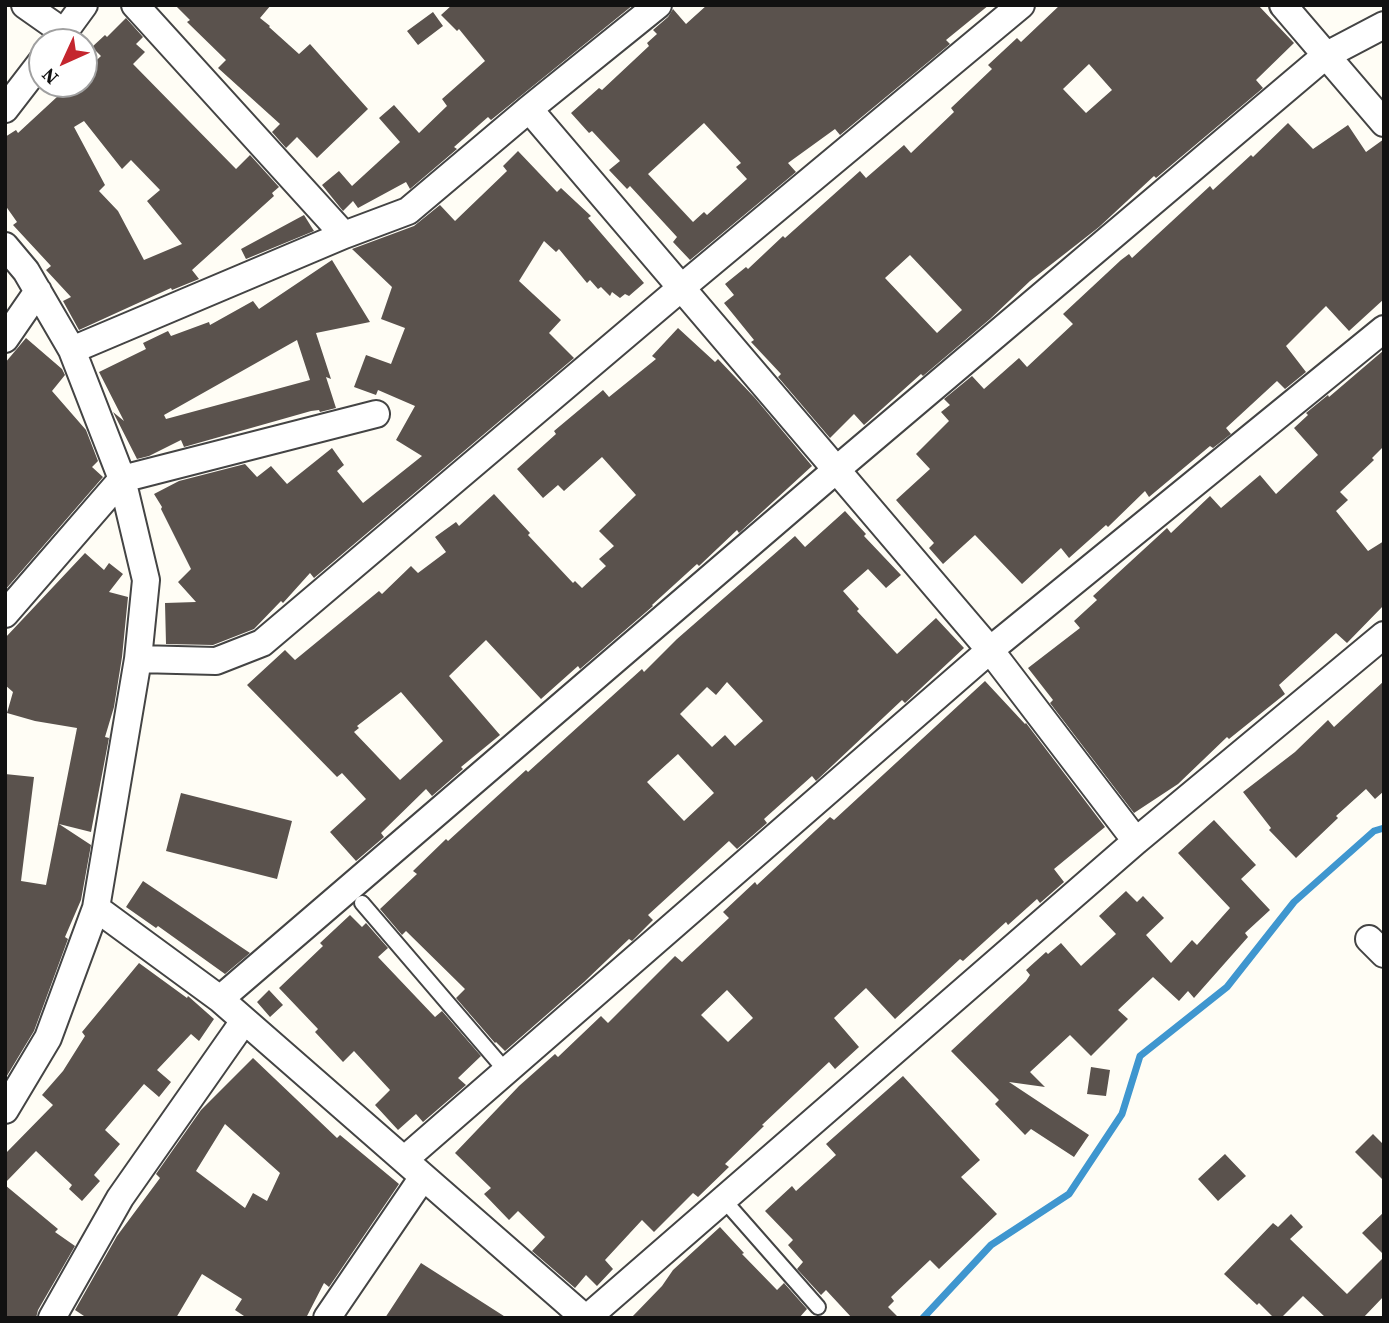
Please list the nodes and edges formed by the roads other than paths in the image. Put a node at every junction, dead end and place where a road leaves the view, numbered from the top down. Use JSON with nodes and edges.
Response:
{"nodes":[{"id":1,"x":25,"y":5,"type":"edge"},
{"id":2,"x":85,"y":5,"type":"edge"},
{"id":3,"x":135,"y":5,"type":"edge"},
{"id":4,"x":658,"y":5,"type":"edge"},
{"id":5,"x":1021,"y":5,"type":"edge"},
{"id":6,"x":1283,"y":5,"type":"edge"},
{"id":7,"x":1384,"y":25,"type":"edge"},
{"id":8,"x":54,"y":28,"type":"edge"},
{"id":9,"x":67,"y":28,"type":"edge"},
{"id":10,"x":1325,"y":56,"type":"junction"},
{"id":11,"x":28,"y":79,"type":"edge"},
{"id":12,"x":5,"y":109,"type":"edge"},
{"id":13,"x":529,"y":109,"type":"junction"},
{"id":14,"x":1384,"y":123,"type":"edge"},
{"id":15,"x":344,"y":234,"type":"junction"},
{"id":16,"x":5,"y":246,"type":"edge"},
{"id":17,"x":681,"y":288,"type":"junction"},
{"id":18,"x":38,"y":292,"type":"junction"},
{"id":19,"x":1384,"y":329,"type":"edge"},
{"id":20,"x":5,"y":339,"type":"edge"},
{"id":21,"x":72,"y":350,"type":"junction"},
{"id":22,"x":376,"y":414,"type":"dead end"},
{"id":23,"x":836,"y":470,"type":"junction"},
{"id":24,"x":122,"y":480,"type":"junction"},
{"id":25,"x":5,"y":614,"type":"edge"},
{"id":26,"x":1384,"y":635,"type":"edge"},
{"id":27,"x":990,"y":650,"type":"junction"},
{"id":28,"x":138,"y":659,"type":"junction"},
{"id":29,"x":1136,"y":841,"type":"junction"},
{"id":30,"x":362,"y":903,"type":"dead end"},
{"id":31,"x":96,"y":908,"type":"junction"},
{"id":32,"x":220,"y":999,"type":"junction"},
{"id":33,"x":244,"y":1021,"type":"junction"},
{"id":34,"x":506,"y":1071,"type":"junction"},
{"id":35,"x":5,"y":1110,"type":"edge"},
{"id":36,"x":414,"y":1168,"type":"junction"},
{"id":37,"x":723,"y":1199,"type":"junction"},
{"id":38,"x":818,"y":1307,"type":"dead end"},
{"id":39,"x":52,"y":1318,"type":"edge"},
{"id":40,"x":327,"y":1318,"type":"edge"},
{"id":41,"x":586,"y":1318,"type":"edge"}],
"edges":[{"from":1,"to":8,"type":"street"},
{"from":2,"to":9,"type":"street"},
{"from":3,"to":15,"type":"street"},
{"from":4,"to":13,"type":"street"},
{"from":5,"to":17,"type":"street"},
{"from":6,"to":10,"type":"street"},
{"from":7,"to":10,"type":"street"},
{"from":10,"to":14,"type":"street"},
{"from":10,"to":23,"type":"street"},
{"from":11,"to":12,"type":"street"},
{"from":13,"to":15,"type":"street"},
{"from":13,"to":17,"type":"street"},
{"from":15,"to":21,"type":"street"},
{"from":16,"to":18,"type":"street"},
{"from":17,"to":23,"type":"street"},
{"from":17,"to":28,"type":"street"},
{"from":18,"to":20,"type":"street"},
{"from":18,"to":21,"type":"street"},
{"from":19,"to":27,"type":"street"},
{"from":21,"to":24,"type":"street"},
{"from":22,"to":24,"type":"street"},
{"from":23,"to":27,"type":"street"},
{"from":23,"to":32,"type":"street"},
{"from":24,"to":25,"type":"street"},
{"from":24,"to":28,"type":"street"},
{"from":26,"to":29,"type":"street"},
{"from":27,"to":29,"type":"street"},
{"from":27,"to":34,"type":"street"},
{"from":28,"to":31,"type":"street"},
{"from":29,"to":37,"type":"street"},
{"from":30,"to":34,"type":"lane"},
{"from":31,"to":32,"type":"street"},
{"from":31,"to":35,"type":"street"},
{"from":32,"to":33,"type":"street"},
{"from":33,"to":36,"type":"street"},
{"from":33,"to":39,"type":"street"},
{"from":34,"to":36,"type":"street"},
{"from":36,"to":40,"type":"street"},
{"from":36,"to":41,"type":"street"},
{"from":37,"to":38,"type":"lane"},
{"from":37,"to":41,"type":"street"}]}
